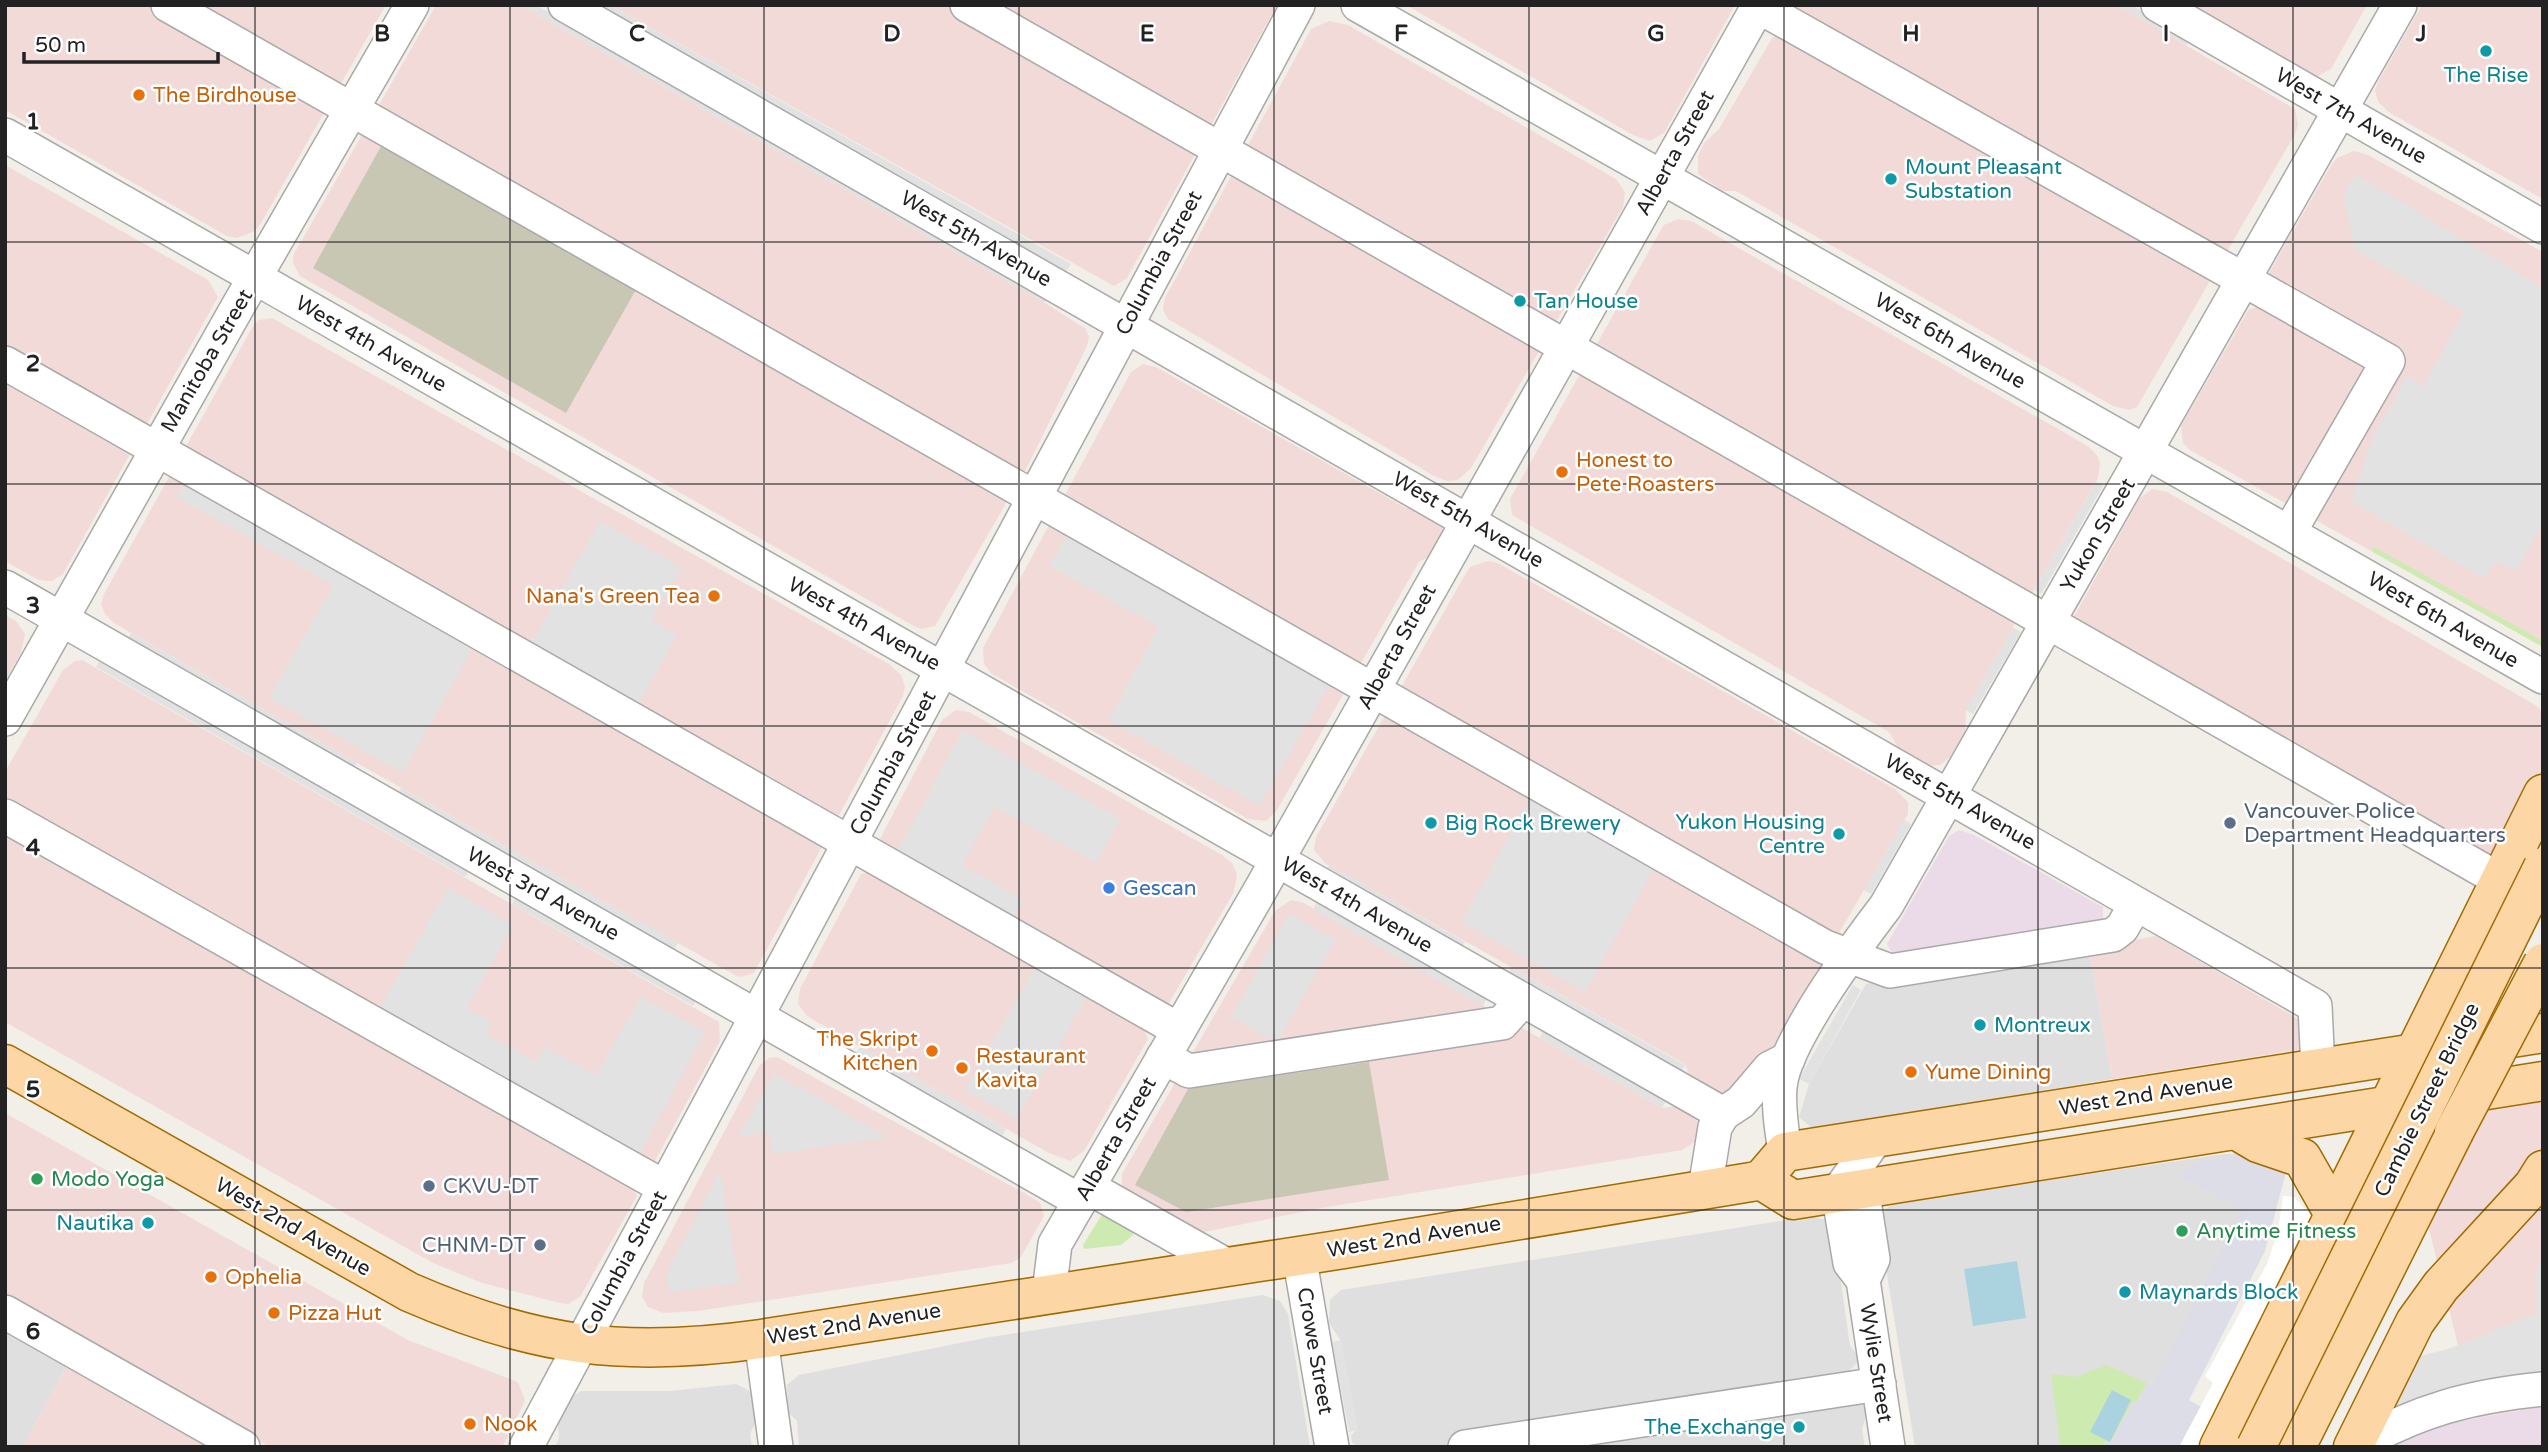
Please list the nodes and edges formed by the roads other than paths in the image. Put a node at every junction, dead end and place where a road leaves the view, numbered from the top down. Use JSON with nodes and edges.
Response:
{"nodes":[{"id":1,"x":168,"y":5,"type":"edge"},
{"id":2,"x":412,"y":5,"type":"edge"},
{"id":3,"x":565,"y":5,"type":"edge"},
{"id":4,"x":967,"y":5,"type":"edge"},
{"id":5,"x":1298,"y":5,"type":"edge"},
{"id":6,"x":1359,"y":5,"type":"edge"},
{"id":7,"x":2158,"y":5,"type":"edge"},
{"id":8,"x":2400,"y":5,"type":"edge"},
{"id":9,"x":1758,"y":6,"type":"edge"},
{"id":10,"x":351,"y":109,"type":"junction"},
{"id":11,"x":2340,"y":109,"type":"junction"},
{"id":12,"x":5,"y":135,"type":"edge"},
{"id":13,"x":1220,"y":150,"type":"junction"},
{"id":14,"x":1661,"y":177,"type":"junction"},
{"id":15,"x":2543,"y":227,"type":"edge"},
{"id":16,"x":254,"y":278,"type":"junction"},
{"id":17,"x":2243,"y":281,"type":"junction"},
{"id":18,"x":1126,"y":324,"type":"junction"},
{"id":19,"x":1567,"y":346,"type":"junction"},
{"id":20,"x":5,"y":363,"type":"edge"},
{"id":21,"x":157,"y":449,"type":"junction"},
{"id":22,"x":2145,"y":452,"type":"junction"},
{"id":23,"x":1036,"y":496,"type":"junction"},
{"id":24,"x":1468,"y":521,"type":"junction"},
{"id":25,"x":2290,"y":531,"type":"junction"},
{"id":26,"x":5,"y":587,"type":"edge"},
{"id":27,"x":62,"y":620,"type":"junction"},
{"id":28,"x":2047,"y":623,"type":"junction"},
{"id":29,"x":943,"y":668,"type":"junction"},
{"id":30,"x":2542,"y":677,"type":"edge"},
{"id":31,"x":1373,"y":690,"type":"junction"},
{"id":32,"x":5,"y":719,"type":"edge"},
{"id":33,"x":2543,"y":794,"type":"edge"},
{"id":34,"x":1949,"y":796,"type":"junction"},
{"id":35,"x":5,"y":816,"type":"edge"},
{"id":36,"x":850,"y":844,"type":"junction"},
{"id":37,"x":1277,"y":859,"type":"junction"},
{"id":38,"x":2543,"y":867,"type":"edge"},
{"id":39,"x":2500,"y":880,"type":"junction"},
{"id":40,"x":2136,"y":904,"type":"junction"},
{"id":41,"x":1849,"y":956,"type":"junction"},
{"id":42,"x":2543,"y":963,"type":"edge"},
{"id":43,"x":1523,"y":1000,"type":"junction"},
{"id":44,"x":757,"y":1015,"type":"junction"},
{"id":45,"x":2543,"y":1033,"type":"edge"},
{"id":46,"x":1171,"y":1044,"type":"junction"},
{"id":47,"x":2414,"y":1053,"type":"junction"},
{"id":48,"x":1788,"y":1059,"type":"junction"},
{"id":49,"x":5,"y":1064,"type":"edge"},
{"id":50,"x":2318,"y":1069,"type":"junction"},
{"id":51,"x":2543,"y":1081,"type":"edge"},
{"id":52,"x":2389,"y":1104,"type":"junction"},
{"id":53,"x":1723,"y":1114,"type":"junction"},
{"id":54,"x":2236,"y":1130,"type":"junction"},
{"id":55,"x":1877,"y":1137,"type":"junction"},
{"id":56,"x":1773,"y":1166,"type":"junction"},
{"id":57,"x":2543,"y":1170,"type":"edge"},
{"id":58,"x":664,"y":1187,"type":"junction"},
{"id":59,"x":1705,"y":1189,"type":"junction"},
{"id":60,"x":1850,"y":1190,"type":"junction"},
{"id":61,"x":1084,"y":1194,"type":"junction"},
{"id":62,"x":2330,"y":1223,"type":"junction"},
{"id":63,"x":1299,"y":1255,"type":"junction"},
{"id":64,"x":1226,"y":1265,"type":"junction"},
{"id":65,"x":1049,"y":1293,"type":"junction"},
{"id":66,"x":5,"y":1312,"type":"edge"},
{"id":67,"x":761,"y":1339,"type":"junction"},
{"id":68,"x":581,"y":1344,"type":"junction"},
{"id":69,"x":1878,"y":1384,"type":"junction"},
{"id":70,"x":2543,"y":1389,"type":"edge"},
{"id":71,"x":243,"y":1447,"type":"edge"},
{"id":72,"x":526,"y":1447,"type":"edge"},
{"id":73,"x":776,"y":1447,"type":"edge"},
{"id":74,"x":1332,"y":1447,"type":"edge"},
{"id":75,"x":1465,"y":1447,"type":"edge"},
{"id":76,"x":1888,"y":1447,"type":"edge"},
{"id":77,"x":2219,"y":1447,"type":"edge"},
{"id":78,"x":2256,"y":1447,"type":"edge"},
{"id":79,"x":2296,"y":1447,"type":"edge"},
{"id":80,"x":2354,"y":1447,"type":"edge"}],
"edges":[{"from":1,"to":10,"type":"street"},
{"from":2,"to":10,"type":"street","name":"Manitoba Street"},
{"from":3,"to":18,"type":"street","name":"West 5th Avenue"},
{"from":4,"to":13,"type":"street"},
{"from":5,"to":13,"type":"street","name":"Columbia Street"},
{"from":6,"to":14,"type":"street","name":"West 6th Avenue"},
{"from":7,"to":11,"type":"street","name":"West 7th Avenue"},
{"from":8,"to":11,"type":"street","name":"Yukon Street"},
{"from":9,"to":14,"type":"street","name":"Alberta Street"},
{"from":9,"to":17,"type":"street"},
{"from":10,"to":16,"type":"street","name":"Manitoba Street"},
{"from":10,"to":23,"type":"street"},
{"from":11,"to":15,"type":"street","name":"West 7th Avenue"},
{"from":11,"to":17,"type":"street","name":"Yukon Street"},
{"from":12,"to":16,"type":"street","name":"West 4th Avenue"},
{"from":13,"to":18,"type":"street","name":"Columbia Street"},
{"from":13,"to":19,"type":"street"},
{"from":14,"to":19,"type":"street","name":"Alberta Street"},
{"from":14,"to":22,"type":"street","name":"West 6th Avenue"},
{"from":16,"to":21,"type":"street","name":"Manitoba Street"},
{"from":16,"to":29,"type":"street","name":"West 4th Avenue"},
{"from":17,"to":22,"type":"street","name":"Yukon Street"},
{"from":17,"to":25,"type":"street"},
{"from":18,"to":23,"type":"street","name":"Columbia Street"},
{"from":18,"to":24,"type":"street","name":"West 5th Avenue"},
{"from":19,"to":24,"type":"street","name":"Alberta Street"},
{"from":19,"to":28,"type":"street"},
{"from":20,"to":21,"type":"street"},
{"from":21,"to":27,"type":"street","name":"Manitoba Street"},
{"from":21,"to":36,"type":"street"},
{"from":22,"to":25,"type":"street","name":"West 6th Avenue"},
{"from":22,"to":28,"type":"street","name":"Yukon Street"},
{"from":23,"to":29,"type":"street","name":"Columbia Street"},
{"from":23,"to":31,"type":"street"},
{"from":24,"to":31,"type":"street","name":"Alberta Street"},
{"from":24,"to":34,"type":"street","name":"West 5th Avenue"},
{"from":25,"to":30,"type":"street","name":"West 6th Avenue"},
{"from":26,"to":27,"type":"street","name":"West 3rd Avenue"},
{"from":27,"to":32,"type":"street","name":"Manitoba Street"},
{"from":27,"to":44,"type":"street","name":"West 3rd Avenue"},
{"from":28,"to":34,"type":"street","name":"Yukon Street"},
{"from":28,"to":39,"type":"street"},
{"from":29,"to":36,"type":"street","name":"Columbia Street"},
{"from":29,"to":37,"type":"street","name":"West 4th Avenue"},
{"from":31,"to":37,"type":"street","name":"Alberta Street"},
{"from":31,"to":41,"type":"street"},
{"from":33,"to":39,"type":"main road"},
{"from":34,"to":40,"type":"street","name":"West 5th Avenue"},
{"from":34,"to":41,"type":"street","name":"Yukon Street"},
{"from":35,"to":58,"type":"street"},
{"from":36,"to":44,"type":"street","name":"Columbia Street"},
{"from":36,"to":46,"type":"street"},
{"from":37,"to":43,"type":"street","name":"West 4th Avenue"},
{"from":37,"to":46,"type":"street","name":"Alberta Street"},
{"from":38,"to":78,"type":"main road","name":"Cambie Street Bridge","bridge":true},
{"from":39,"to":47,"type":"main road"},
{"from":40,"to":41,"type":"street"},
{"from":40,"to":50,"type":"street","name":"West 5th Avenue"},
{"from":41,"to":48,"type":"street","name":"Yukon Street"},
{"from":42,"to":79,"type":"main road","name":"Cambie Street Bridge","bridge":true},
{"from":43,"to":46,"type":"street"},
{"from":43,"to":53,"type":"street","name":"West 4th Avenue"},
{"from":44,"to":58,"type":"street","name":"Columbia Street"},
{"from":44,"to":61,"type":"street","name":"West 3rd Avenue"},
{"from":45,"to":47,"type":"main road","name":"West 2nd Avenue"},
{"from":46,"to":61,"type":"street","name":"Alberta Street"},
{"from":47,"to":50,"type":"main road","name":"West 2nd Avenue"},
{"from":47,"to":52,"type":"main road"},
{"from":48,"to":53,"type":"street","name":"Yukon Street"},
{"from":48,"to":56,"type":"street","name":"Yukon Street"},
{"from":49,"to":68,"type":"main road","name":"West 2nd Avenue"},
{"from":50,"to":55,"type":"main road","name":"West 2nd Avenue"},
{"from":51,"to":52,"type":"main road"},
{"from":52,"to":54,"type":"main road"},
{"from":52,"to":62,"type":"main road"},
{"from":53,"to":59,"type":"street","name":"Yukon Street"},
{"from":54,"to":60,"type":"main road"},
{"from":54,"to":62,"type":"main road"},
{"from":55,"to":56,"type":"main road","name":"West 2nd Avenue"},
{"from":55,"to":60,"type":"street"},
{"from":56,"to":59,"type":"main road","name":"West 2nd Avenue"},
{"from":56,"to":60,"type":"main road"},
{"from":57,"to":80,"type":"main road"},
{"from":58,"to":68,"type":"street","name":"Columbia Street"},
{"from":59,"to":63,"type":"main road","name":"West 2nd Avenue"},
{"from":60,"to":69,"type":"street","name":"Wylie Street"},
{"from":61,"to":64,"type":"street","name":"West 3rd Avenue"},
{"from":61,"to":65,"type":"street","name":"Alberta Street"},
{"from":62,"to":77,"type":"main road"},
{"from":63,"to":64,"type":"main road","name":"West 2nd Avenue"},
{"from":63,"to":74,"type":"street","name":"Crowe Street"},
{"from":64,"to":65,"type":"main road","name":"West 2nd Avenue"},
{"from":65,"to":67,"type":"main road","name":"West 2nd Avenue"},
{"from":66,"to":71,"type":"street"},
{"from":67,"to":68,"type":"main road","name":"West 2nd Avenue"},
{"from":67,"to":73,"type":"street"},
{"from":68,"to":72,"type":"street","name":"Columbia Street"},
{"from":69,"to":75,"type":"street"},
{"from":69,"to":76,"type":"street","name":"Wylie Street"},
{"from":70,"to":80,"type":"street"}]}
